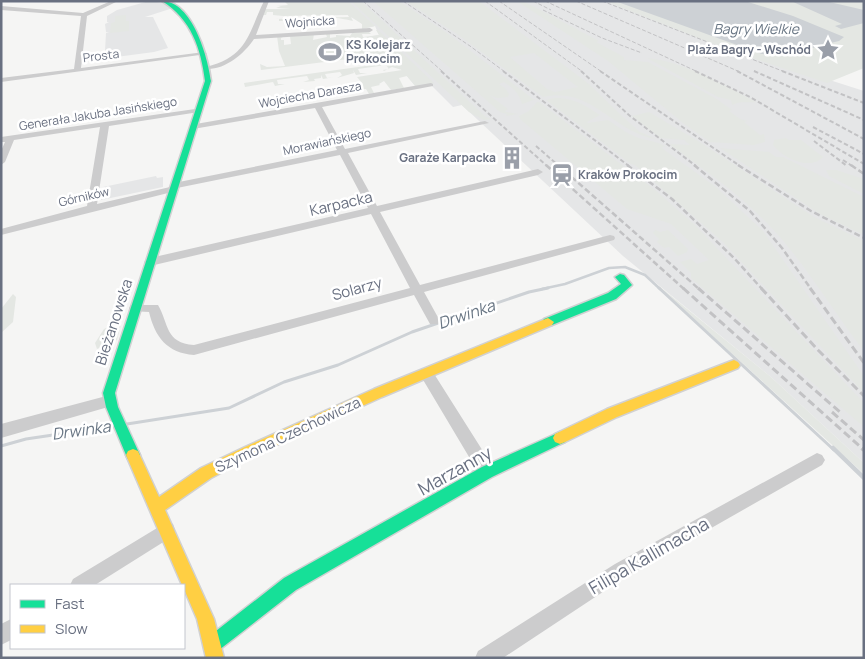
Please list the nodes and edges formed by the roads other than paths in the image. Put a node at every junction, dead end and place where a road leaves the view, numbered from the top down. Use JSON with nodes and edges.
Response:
{"nodes":[{"id":1,"x":116,"y":1,"type":"edge"},
{"id":2,"x":267,"y":1,"type":"edge"},
{"id":3,"x":168,"y":2,"type":"edge"},
{"id":4,"x":1,"y":8,"type":"edge"},
{"id":5,"x":84,"y":14,"type":"junction"},
{"id":6,"x":370,"y":30,"type":"dead end"},
{"id":7,"x":251,"y":37,"type":"junction"},
{"id":8,"x":204,"y":54,"type":"junction"},
{"id":9,"x":208,"y":68,"type":"junction"},
{"id":10,"x":77,"y":70,"type":"junction"},
{"id":11,"x":1,"y":80,"type":"edge"},
{"id":12,"x":431,"y":85,"type":"dead end"},
{"id":13,"x":317,"y":105,"type":"junction"},
{"id":14,"x":199,"y":110,"type":"junction"},
{"id":15,"x":485,"y":123,"type":"dead end"},
{"id":16,"x":105,"y":124,"type":"junction"},
{"id":17,"x":192,"y":127,"type":"junction"},
{"id":18,"x":11,"y":138,"type":"junction"},
{"id":19,"x":1,"y":140,"type":"edge"},
{"id":20,"x":342,"y":151,"type":"junction"},
{"id":21,"x":1,"y":162,"type":"edge"},
{"id":22,"x":538,"y":172,"type":"dead end"},
{"id":23,"x":174,"y":187,"type":"junction"},
{"id":24,"x":92,"y":208,"type":"junction"},
{"id":25,"x":373,"y":212,"type":"junction"},
{"id":26,"x":1,"y":232,"type":"edge"},
{"id":27,"x":610,"y":238,"type":"dead end"},
{"id":28,"x":150,"y":262,"type":"junction"},
{"id":29,"x":620,"y":277,"type":"dead end"},
{"id":30,"x":416,"y":290,"type":"junction"},
{"id":31,"x":135,"y":308,"type":"junction"},
{"id":32,"x":434,"y":321,"type":"dead end"},
{"id":33,"x":734,"y":365,"type":"dead end"},
{"id":34,"x":426,"y":373,"type":"junction"},
{"id":35,"x":110,"y":401,"type":"junction"},
{"id":36,"x":1,"y":431,"type":"edge"},
{"id":37,"x":817,"y":460,"type":"dead end"},
{"id":38,"x":487,"y":472,"type":"junction"},
{"id":39,"x":156,"y":507,"type":"junction"},
{"id":40,"x":167,"y":530,"type":"junction"},
{"id":41,"x":82,"y":584,"type":"edge"},
{"id":42,"x":213,"y":644,"type":"junction"},
{"id":43,"x":215,"y":658,"type":"edge"},
{"id":44,"x":485,"y":658,"type":"edge"}],
"edges":[{"from":1,"to":5,"type":"street"},
{"from":2,"to":7,"type":"street"},
{"from":3,"to":8,"type":"street","name":"Bieżanowska"},
{"from":4,"to":5,"type":"street"},
{"from":5,"to":10,"type":"street"},
{"from":6,"to":7,"type":"street","name":"Wojnicka"},
{"from":7,"to":9,"type":"street"},
{"from":8,"to":9,"type":"street","name":"Bieżanowska"},
{"from":8,"to":10,"type":"street","name":"Prosta"},
{"from":9,"to":14,"type":"street","name":"Bieżanowska"},
{"from":10,"to":11,"type":"street","name":"Prosta"},
{"from":12,"to":13,"type":"street","name":"Wojciecha Darasza"},
{"from":13,"to":17,"type":"street","name":"Wojciecha Darasza"},
{"from":13,"to":20,"type":"street"},
{"from":14,"to":16,"type":"street","name":"Generała Jakuba Jasińskiego"},
{"from":14,"to":17,"type":"street","name":"Bieżanowska"},
{"from":15,"to":20,"type":"street","name":"Morawiańskiego"},
{"from":16,"to":18,"type":"street","name":"Generała Jakuba Jasińskiego"},
{"from":16,"to":24,"type":"street"},
{"from":17,"to":23,"type":"street","name":"Bieżanowska"},
{"from":18,"to":19,"type":"street","name":"Generała Jakuba Jasińskiego"},
{"from":18,"to":21,"type":"street"},
{"from":20,"to":23,"type":"street","name":"Morawiańskiego"},
{"from":20,"to":25,"type":"street"},
{"from":22,"to":25,"type":"street","name":"Karpacka"},
{"from":23,"to":24,"type":"street","name":"Górników"},
{"from":23,"to":28,"type":"street","name":"Bieżanowska"},
{"from":24,"to":26,"type":"street","name":"Górników"},
{"from":25,"to":28,"type":"street","name":"Karpacka"},
{"from":25,"to":30,"type":"street"},
{"from":27,"to":30,"type":"street","name":"Solarzy"},
{"from":28,"to":31,"type":"street","name":"Bieżanowska"},
{"from":29,"to":34,"type":"street","name":"Szymona Czechowicza"},
{"from":30,"to":31,"type":"street","name":"Solarzy"},
{"from":30,"to":32,"type":"street"},
{"from":31,"to":35,"type":"street","name":"Bieżanowska"},
{"from":33,"to":38,"type":"street","name":"Marzanny"},
{"from":34,"to":38,"type":"street"},
{"from":34,"to":39,"type":"street","name":"Szymona Czechowicza"},
{"from":35,"to":36,"type":"street"},
{"from":35,"to":39,"type":"street"},
{"from":37,"to":44,"type":"street","name":"Filipa Kallimacha"},
{"from":38,"to":42,"type":"street","name":"Marzanny"},
{"from":39,"to":40,"type":"street"},
{"from":40,"to":41,"type":"street"},
{"from":40,"to":42,"type":"street"},
{"from":42,"to":43,"type":"street"}]}
